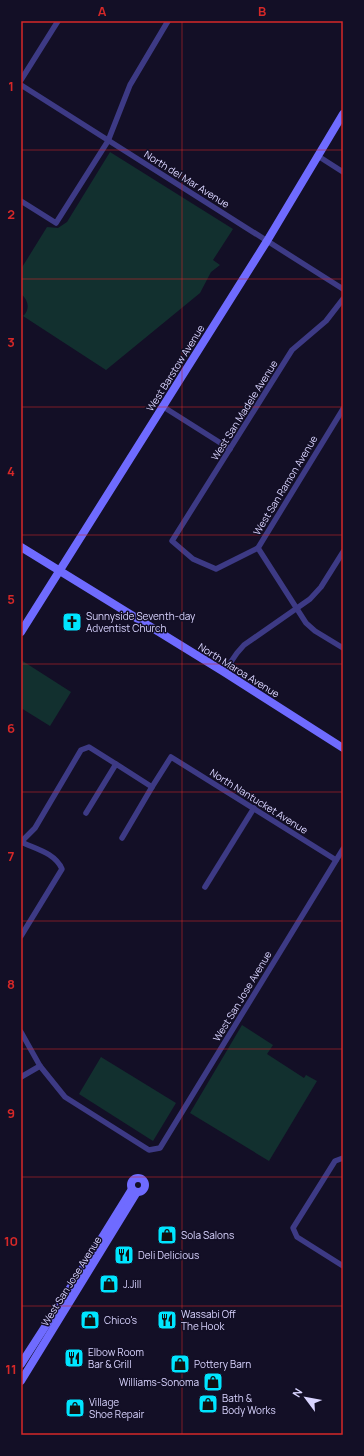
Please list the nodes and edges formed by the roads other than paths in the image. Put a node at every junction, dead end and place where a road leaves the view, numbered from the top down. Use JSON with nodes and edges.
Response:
{"nodes":[{"id":1,"x":58,"y":21,"type":"edge"},
{"id":2,"x":168,"y":21,"type":"edge"},
{"id":3,"x":21,"y":80,"type":"edge"},
{"id":4,"x":21,"y":85,"type":"edge"},
{"id":5,"x":343,"y":114,"type":"edge"},
{"id":6,"x":108,"y":140,"type":"junction"},
{"id":7,"x":318,"y":156,"type":"junction"},
{"id":8,"x":343,"y":172,"type":"edge"},
{"id":9,"x":21,"y":201,"type":"edge"},
{"id":10,"x":267,"y":241,"type":"junction"},
{"id":11,"x":343,"y":289,"type":"edge"},
{"id":12,"x":343,"y":298,"type":"edge"},
{"id":13,"x":162,"y":406,"type":"junction"},
{"id":14,"x":343,"y":409,"type":"edge"},
{"id":15,"x":230,"y":449,"type":"junction"},
{"id":16,"x":172,"y":542,"type":"joint"},
{"id":17,"x":21,"y":546,"type":"edge"},
{"id":18,"x":258,"y":548,"type":"junction"},
{"id":19,"x":343,"y":552,"type":"edge"},
{"id":20,"x":59,"y":570,"type":"junction"},
{"id":21,"x":296,"y":609,"type":"junction"},
{"id":22,"x":21,"y":632,"type":"edge"},
{"id":23,"x":343,"y":648,"type":"edge"},
{"id":24,"x":224,"y":672,"type":"junction"},
{"id":25,"x":343,"y":748,"type":"edge"},
{"id":26,"x":116,"y":764,"type":"junction"},
{"id":27,"x":152,"y":787,"type":"junction"},
{"id":28,"x":254,"y":808,"type":"junction"},
{"id":29,"x":86,"y":813,"type":"dead end"},
{"id":30,"x":122,"y":838,"type":"dead end"},
{"id":31,"x":21,"y":842,"type":"edge"},
{"id":32,"x":343,"y":849,"type":"edge"},
{"id":33,"x":336,"y":860,"type":"junction"},
{"id":34,"x":205,"y":887,"type":"dead end"},
{"id":35,"x":21,"y":936,"type":"edge"},
{"id":36,"x":21,"y":1032,"type":"edge"},
{"id":37,"x":40,"y":1066,"type":"junction"},
{"id":38,"x":21,"y":1078,"type":"edge"},
{"id":39,"x":343,"y":1158,"type":"edge"},
{"id":40,"x":343,"y":1266,"type":"edge"},
{"id":41,"x":21,"y":1364,"type":"edge"},
{"id":42,"x":21,"y":1380,"type":"edge"}],
"edges":[{"from":1,"to":3,"type":"street"},
{"from":2,"to":6,"type":"street"},
{"from":4,"to":6,"type":"street","name":"North del Mar Avenue"},
{"from":5,"to":7,"type":"street","name":"West Barstow Avenue"},
{"from":6,"to":9,"type":"street"},
{"from":6,"to":10,"type":"street","name":"North del Mar Avenue"},
{"from":7,"to":8,"type":"street"},
{"from":7,"to":10,"type":"street","name":"West Barstow Avenue"},
{"from":10,"to":11,"type":"street","name":"North del Mar Avenue"},
{"from":10,"to":13,"type":"street","name":"West Barstow Avenue"},
{"from":12,"to":15,"type":"street","name":"West San Madele Avenue"},
{"from":13,"to":15,"type":"street"},
{"from":13,"to":20,"type":"street","name":"West Barstow Avenue"},
{"from":14,"to":18,"type":"street","name":"West San Ramon Avenue"},
{"from":15,"to":16,"type":"street","name":"West San Madele Avenue"},
{"from":16,"to":18,"type":"street","name":"West San Ramon Avenue"},
{"from":17,"to":20,"type":"street","name":"North Maroa Avenue"},
{"from":18,"to":21,"type":"street"},
{"from":19,"to":21,"type":"street"},
{"from":20,"to":22,"type":"street","name":"West Barstow Avenue"},
{"from":20,"to":24,"type":"street","name":"North Maroa Avenue"},
{"from":21,"to":23,"type":"street"},
{"from":21,"to":24,"type":"street"},
{"from":24,"to":25,"type":"street","name":"North Maroa Avenue"},
{"from":26,"to":27,"type":"street"},
{"from":26,"to":29,"type":"street"},
{"from":26,"to":31,"type":"street"},
{"from":27,"to":28,"type":"street","name":"North Nantucket Avenue"},
{"from":27,"to":30,"type":"street"},
{"from":28,"to":33,"type":"street","name":"North Nantucket Avenue"},
{"from":28,"to":34,"type":"street"},
{"from":31,"to":35,"type":"street"},
{"from":32,"to":33,"type":"street","name":"West San Jose Avenue"},
{"from":33,"to":37,"type":"street","name":"West San Jose Avenue"},
{"from":36,"to":37,"type":"street"},
{"from":37,"to":38,"type":"street"},
{"from":39,"to":40,"type":"street"},
{"from":41,"to":42,"type":"street","name":"West San Jose Avenue"}]}
